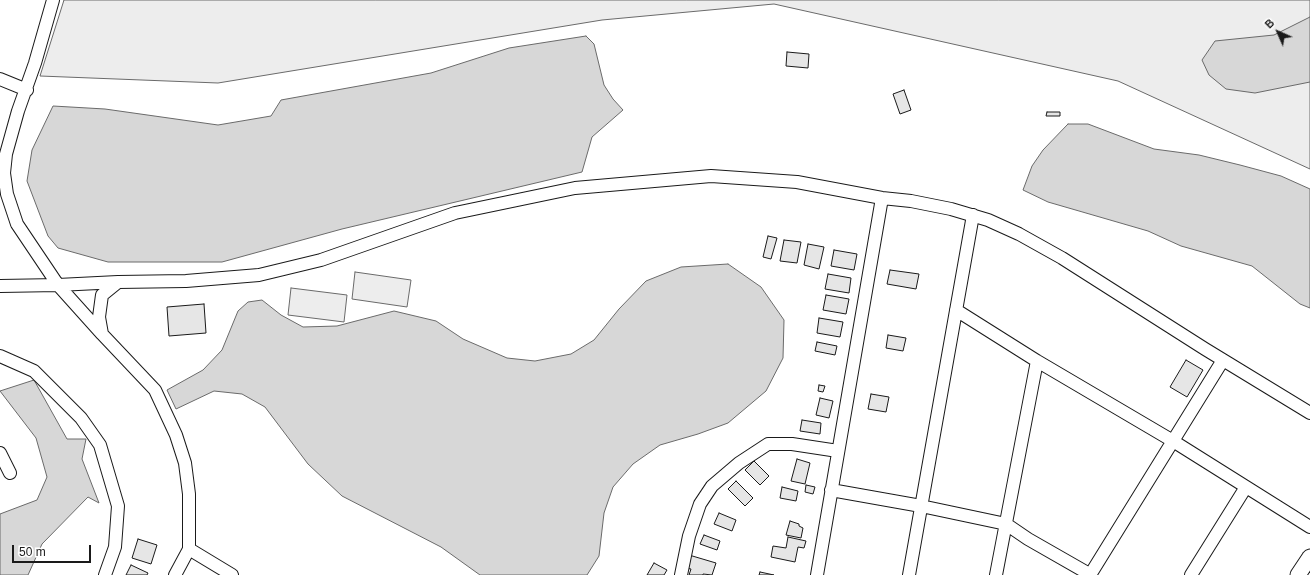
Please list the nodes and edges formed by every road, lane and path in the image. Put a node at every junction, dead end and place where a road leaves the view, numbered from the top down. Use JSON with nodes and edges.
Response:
{"nodes":[{"id":1,"x":53,"y":0,"type":"edge"},
{"id":2,"x":0,"y":80,"type":"edge"},
{"id":3,"x":27,"y":90,"type":"junction"},
{"id":4,"x":882,"y":198,"type":"junction"},
{"id":5,"x":973,"y":215,"type":"junction"},
{"id":6,"x":118,"y":282,"type":"junction"},
{"id":7,"x":58,"y":285,"type":"junction"},
{"id":8,"x":0,"y":286,"type":"edge"},
{"id":9,"x":956,"y":310,"type":"junction"},
{"id":10,"x":102,"y":334,"type":"junction"},
{"id":11,"x":0,"y":356,"type":"edge"},
{"id":12,"x":1223,"y":360,"type":"junction"},
{"id":13,"x":1037,"y":361,"type":"junction"},
{"id":14,"x":1310,"y":413,"type":"edge"},
{"id":15,"x":1173,"y":441,"type":"junction"},
{"id":16,"x":838,"y":451,"type":"junction"},
{"id":17,"x":0,"y":453,"type":"edge"},
{"id":18,"x":10,"y":473,"type":"dead end"},
{"id":19,"x":1246,"y":487,"type":"junction"},
{"id":20,"x":831,"y":490,"type":"junction"},
{"id":21,"x":921,"y":506,"type":"junction"},
{"id":22,"x":1006,"y":524,"type":"junction"},
{"id":23,"x":1310,"y":527,"type":"edge"},
{"id":24,"x":189,"y":549,"type":"junction"},
{"id":25,"x":1310,"y":557,"type":"edge"},
{"id":26,"x":105,"y":575,"type":"edge"},
{"id":27,"x":175,"y":575,"type":"edge"},
{"id":28,"x":232,"y":575,"type":"edge"},
{"id":29,"x":681,"y":575,"type":"edge"},
{"id":30,"x":817,"y":575,"type":"edge"},
{"id":31,"x":909,"y":575,"type":"edge"},
{"id":32,"x":996,"y":575,"type":"edge"},
{"id":33,"x":1091,"y":575,"type":"edge"},
{"id":34,"x":1190,"y":575,"type":"edge"},
{"id":35,"x":1298,"y":575,"type":"edge"}],
"edges":[{"from":1,"to":3,"type":"street"},
{"from":2,"to":3,"type":"street"},
{"from":3,"to":7,"type":"street"},
{"from":4,"to":5,"type":"street"},
{"from":4,"to":6,"type":"street"},
{"from":4,"to":16,"type":"street"},
{"from":5,"to":9,"type":"street"},
{"from":5,"to":12,"type":"street"},
{"from":6,"to":7,"type":"street"},
{"from":6,"to":10,"type":"street"},
{"from":7,"to":8,"type":"street"},
{"from":7,"to":10,"type":"street"},
{"from":9,"to":13,"type":"street"},
{"from":9,"to":21,"type":"street"},
{"from":10,"to":24,"type":"street"},
{"from":11,"to":26,"type":"street"},
{"from":12,"to":14,"type":"street"},
{"from":12,"to":15,"type":"street"},
{"from":13,"to":15,"type":"street"},
{"from":13,"to":22,"type":"street"},
{"from":15,"to":19,"type":"street"},
{"from":15,"to":33,"type":"street"},
{"from":16,"to":20,"type":"street"},
{"from":16,"to":29,"type":"street"},
{"from":17,"to":18,"type":"street"},
{"from":19,"to":23,"type":"street"},
{"from":19,"to":34,"type":"street"},
{"from":20,"to":21,"type":"street"},
{"from":20,"to":30,"type":"street"},
{"from":21,"to":22,"type":"street"},
{"from":21,"to":31,"type":"street"},
{"from":22,"to":32,"type":"street"},
{"from":22,"to":33,"type":"street"},
{"from":24,"to":27,"type":"street"},
{"from":24,"to":28,"type":"street"},
{"from":25,"to":35,"type":"main road"}]}
